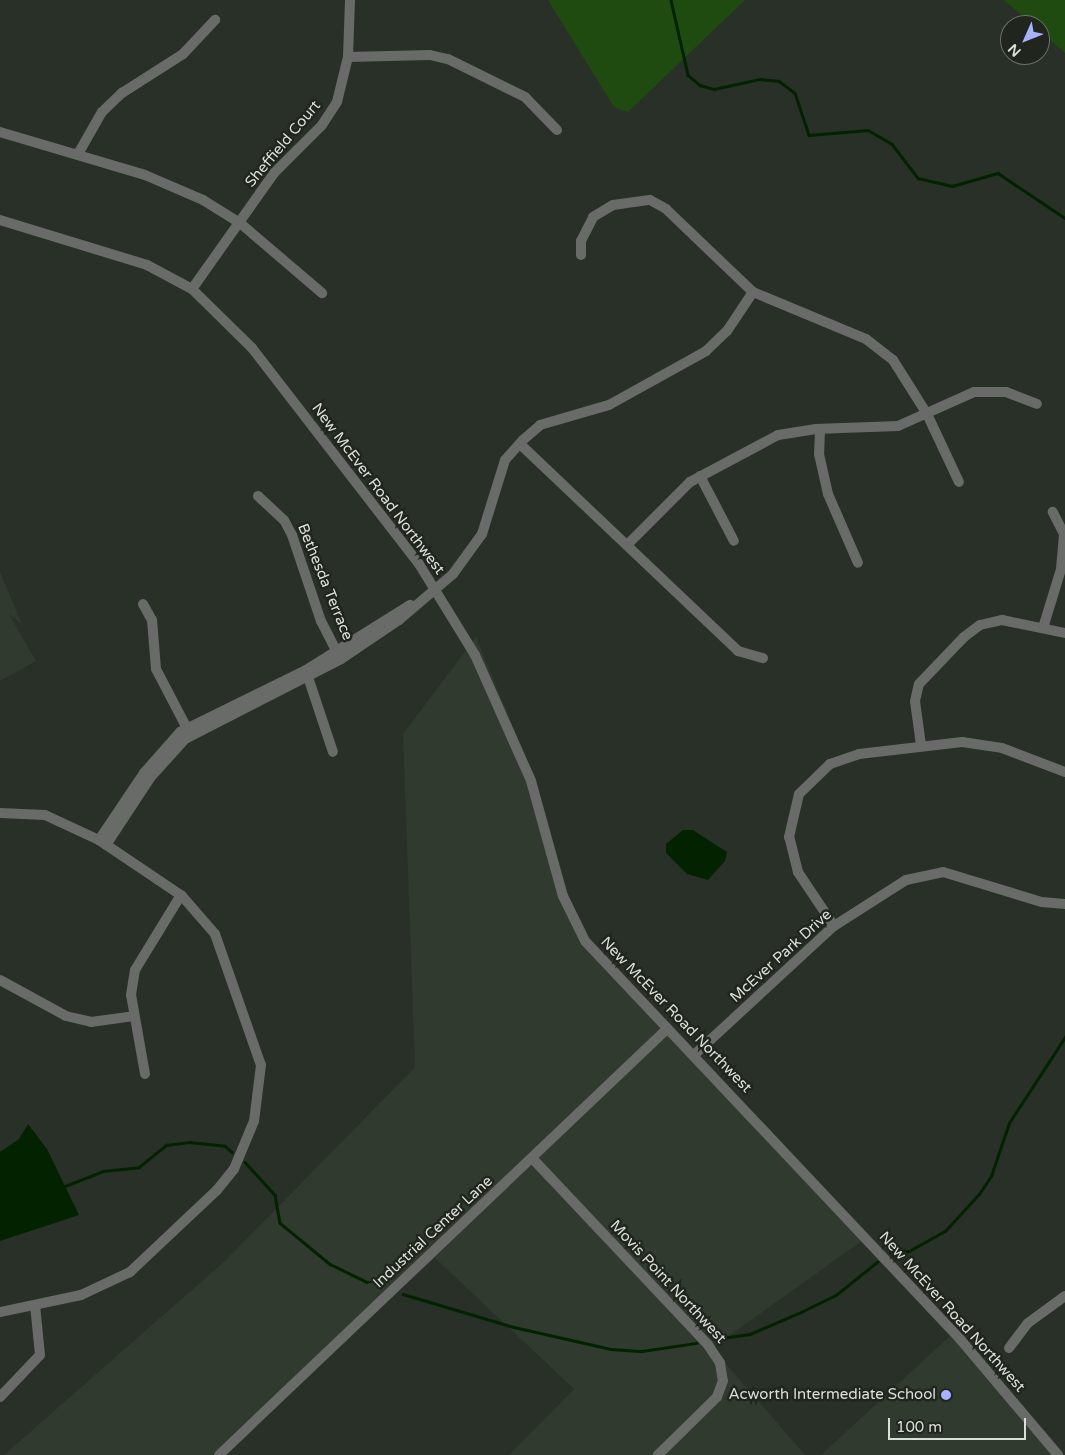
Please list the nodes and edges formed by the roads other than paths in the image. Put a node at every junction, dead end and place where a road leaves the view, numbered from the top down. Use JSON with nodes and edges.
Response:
{"nodes":[{"id":1,"x":350,"y":0,"type":"edge"},
{"id":2,"x":215,"y":20,"type":"dead end"},
{"id":3,"x":348,"y":57,"type":"junction"},
{"id":4,"x":557,"y":130,"type":"dead end"},
{"id":5,"x":0,"y":132,"type":"edge"},
{"id":6,"x":78,"y":154,"type":"junction"},
{"id":7,"x":0,"y":220,"type":"edge"},
{"id":8,"x":240,"y":223,"type":"junction"},
{"id":9,"x":581,"y":255,"type":"dead end"},
{"id":10,"x":192,"y":289,"type":"junction"},
{"id":11,"x":754,"y":292,"type":"junction"},
{"id":12,"x":322,"y":293,"type":"dead end"},
{"id":13,"x":1037,"y":404,"type":"dead end"},
{"id":14,"x":926,"y":414,"type":"junction"},
{"id":15,"x":820,"y":429,"type":"junction"},
{"id":16,"x":520,"y":444,"type":"junction"},
{"id":17,"x":700,"y":476,"type":"junction"},
{"id":18,"x":959,"y":482,"type":"dead end"},
{"id":19,"x":258,"y":496,"type":"dead end"},
{"id":20,"x":1052,"y":512,"type":"dead end"},
{"id":21,"x":1064,"y":533,"type":"edge"},
{"id":22,"x":734,"y":542,"type":"dead end"},
{"id":23,"x":627,"y":545,"type":"junction"},
{"id":24,"x":858,"y":562,"type":"dead end"},
{"id":25,"x":434,"y":590,"type":"junction"},
{"id":26,"x":143,"y":604,"type":"dead end"},
{"id":27,"x":1043,"y":628,"type":"junction"},
{"id":28,"x":1065,"y":633,"type":"edge"},
{"id":29,"x":338,"y":655,"type":"junction"},
{"id":30,"x":763,"y":658,"type":"dead end"},
{"id":31,"x":307,"y":673,"type":"junction"},
{"id":32,"x":189,"y":731,"type":"junction"},
{"id":33,"x":922,"y":745,"type":"junction"},
{"id":34,"x":333,"y":752,"type":"dead end"},
{"id":35,"x":1065,"y":772,"type":"edge"},
{"id":36,"x":0,"y":813,"type":"edge"},
{"id":37,"x":102,"y":843,"type":"junction"},
{"id":38,"x":181,"y":895,"type":"junction"},
{"id":39,"x":1065,"y":904,"type":"edge"},
{"id":40,"x":834,"y":926,"type":"junction"},
{"id":41,"x":0,"y":980,"type":"edge"},
{"id":42,"x":134,"y":1016,"type":"junction"},
{"id":43,"x":667,"y":1030,"type":"junction"},
{"id":44,"x":694,"y":1054,"type":"junction"},
{"id":45,"x":145,"y":1074,"type":"dead end"},
{"id":46,"x":532,"y":1158,"type":"junction"},
{"id":47,"x":1065,"y":1296,"type":"edge"},
{"id":48,"x":35,"y":1305,"type":"junction"},
{"id":49,"x":0,"y":1312,"type":"edge"},
{"id":50,"x":1009,"y":1348,"type":"dead end"},
{"id":51,"x":0,"y":1397,"type":"edge"},
{"id":52,"x":219,"y":1455,"type":"edge"},
{"id":53,"x":658,"y":1455,"type":"edge"},
{"id":54,"x":1058,"y":1455,"type":"edge"}],
"edges":[{"from":1,"to":3,"type":"street","name":"Sheffield Court"},
{"from":2,"to":6,"type":"street"},
{"from":3,"to":4,"type":"street"},
{"from":3,"to":8,"type":"street","name":"Sheffield Court"},
{"from":5,"to":6,"type":"street"},
{"from":6,"to":8,"type":"street"},
{"from":7,"to":10,"type":"street","name":"New McEver Road Northwest"},
{"from":8,"to":10,"type":"street","name":"Sheffield Court"},
{"from":8,"to":12,"type":"street"},
{"from":9,"to":11,"type":"street"},
{"from":10,"to":25,"type":"street","name":"New McEver Road Northwest"},
{"from":11,"to":14,"type":"street"},
{"from":11,"to":16,"type":"street"},
{"from":13,"to":14,"type":"street"},
{"from":14,"to":15,"type":"street"},
{"from":14,"to":18,"type":"street"},
{"from":15,"to":17,"type":"street"},
{"from":15,"to":24,"type":"street"},
{"from":16,"to":23,"type":"street"},
{"from":16,"to":25,"type":"street"},
{"from":17,"to":22,"type":"street"},
{"from":17,"to":23,"type":"street"},
{"from":19,"to":29,"type":"street","name":"Bethesda Terrace"},
{"from":20,"to":21,"type":"street"},
{"from":21,"to":27,"type":"street"},
{"from":23,"to":30,"type":"street"},
{"from":25,"to":29,"type":"street"},
{"from":25,"to":43,"type":"street","name":"New McEver Road Northwest"},
{"from":26,"to":32,"type":"street"},
{"from":27,"to":28,"type":"street"},
{"from":27,"to":33,"type":"street"},
{"from":29,"to":31,"type":"street"},
{"from":31,"to":32,"type":"street"},
{"from":31,"to":34,"type":"street"},
{"from":32,"to":37,"type":"street"},
{"from":33,"to":35,"type":"street"},
{"from":33,"to":40,"type":"street"},
{"from":36,"to":37,"type":"street"},
{"from":37,"to":38,"type":"street"},
{"from":38,"to":42,"type":"street"},
{"from":38,"to":48,"type":"street"},
{"from":39,"to":40,"type":"street","name":"McEver Park Drive"},
{"from":40,"to":44,"type":"street","name":"McEver Park Drive"},
{"from":41,"to":42,"type":"street"},
{"from":42,"to":45,"type":"street"},
{"from":43,"to":44,"type":"street","name":"New McEver Road Northwest"},
{"from":43,"to":46,"type":"street","name":"Industrial Center Lane"},
{"from":44,"to":54,"type":"street","name":"New McEver Road Northwest"},
{"from":46,"to":52,"type":"street","name":"Industrial Center Lane"},
{"from":46,"to":53,"type":"street","name":"Movis Point Northwest"},
{"from":47,"to":50,"type":"street"},
{"from":48,"to":49,"type":"street"},
{"from":48,"to":51,"type":"street"}]}
